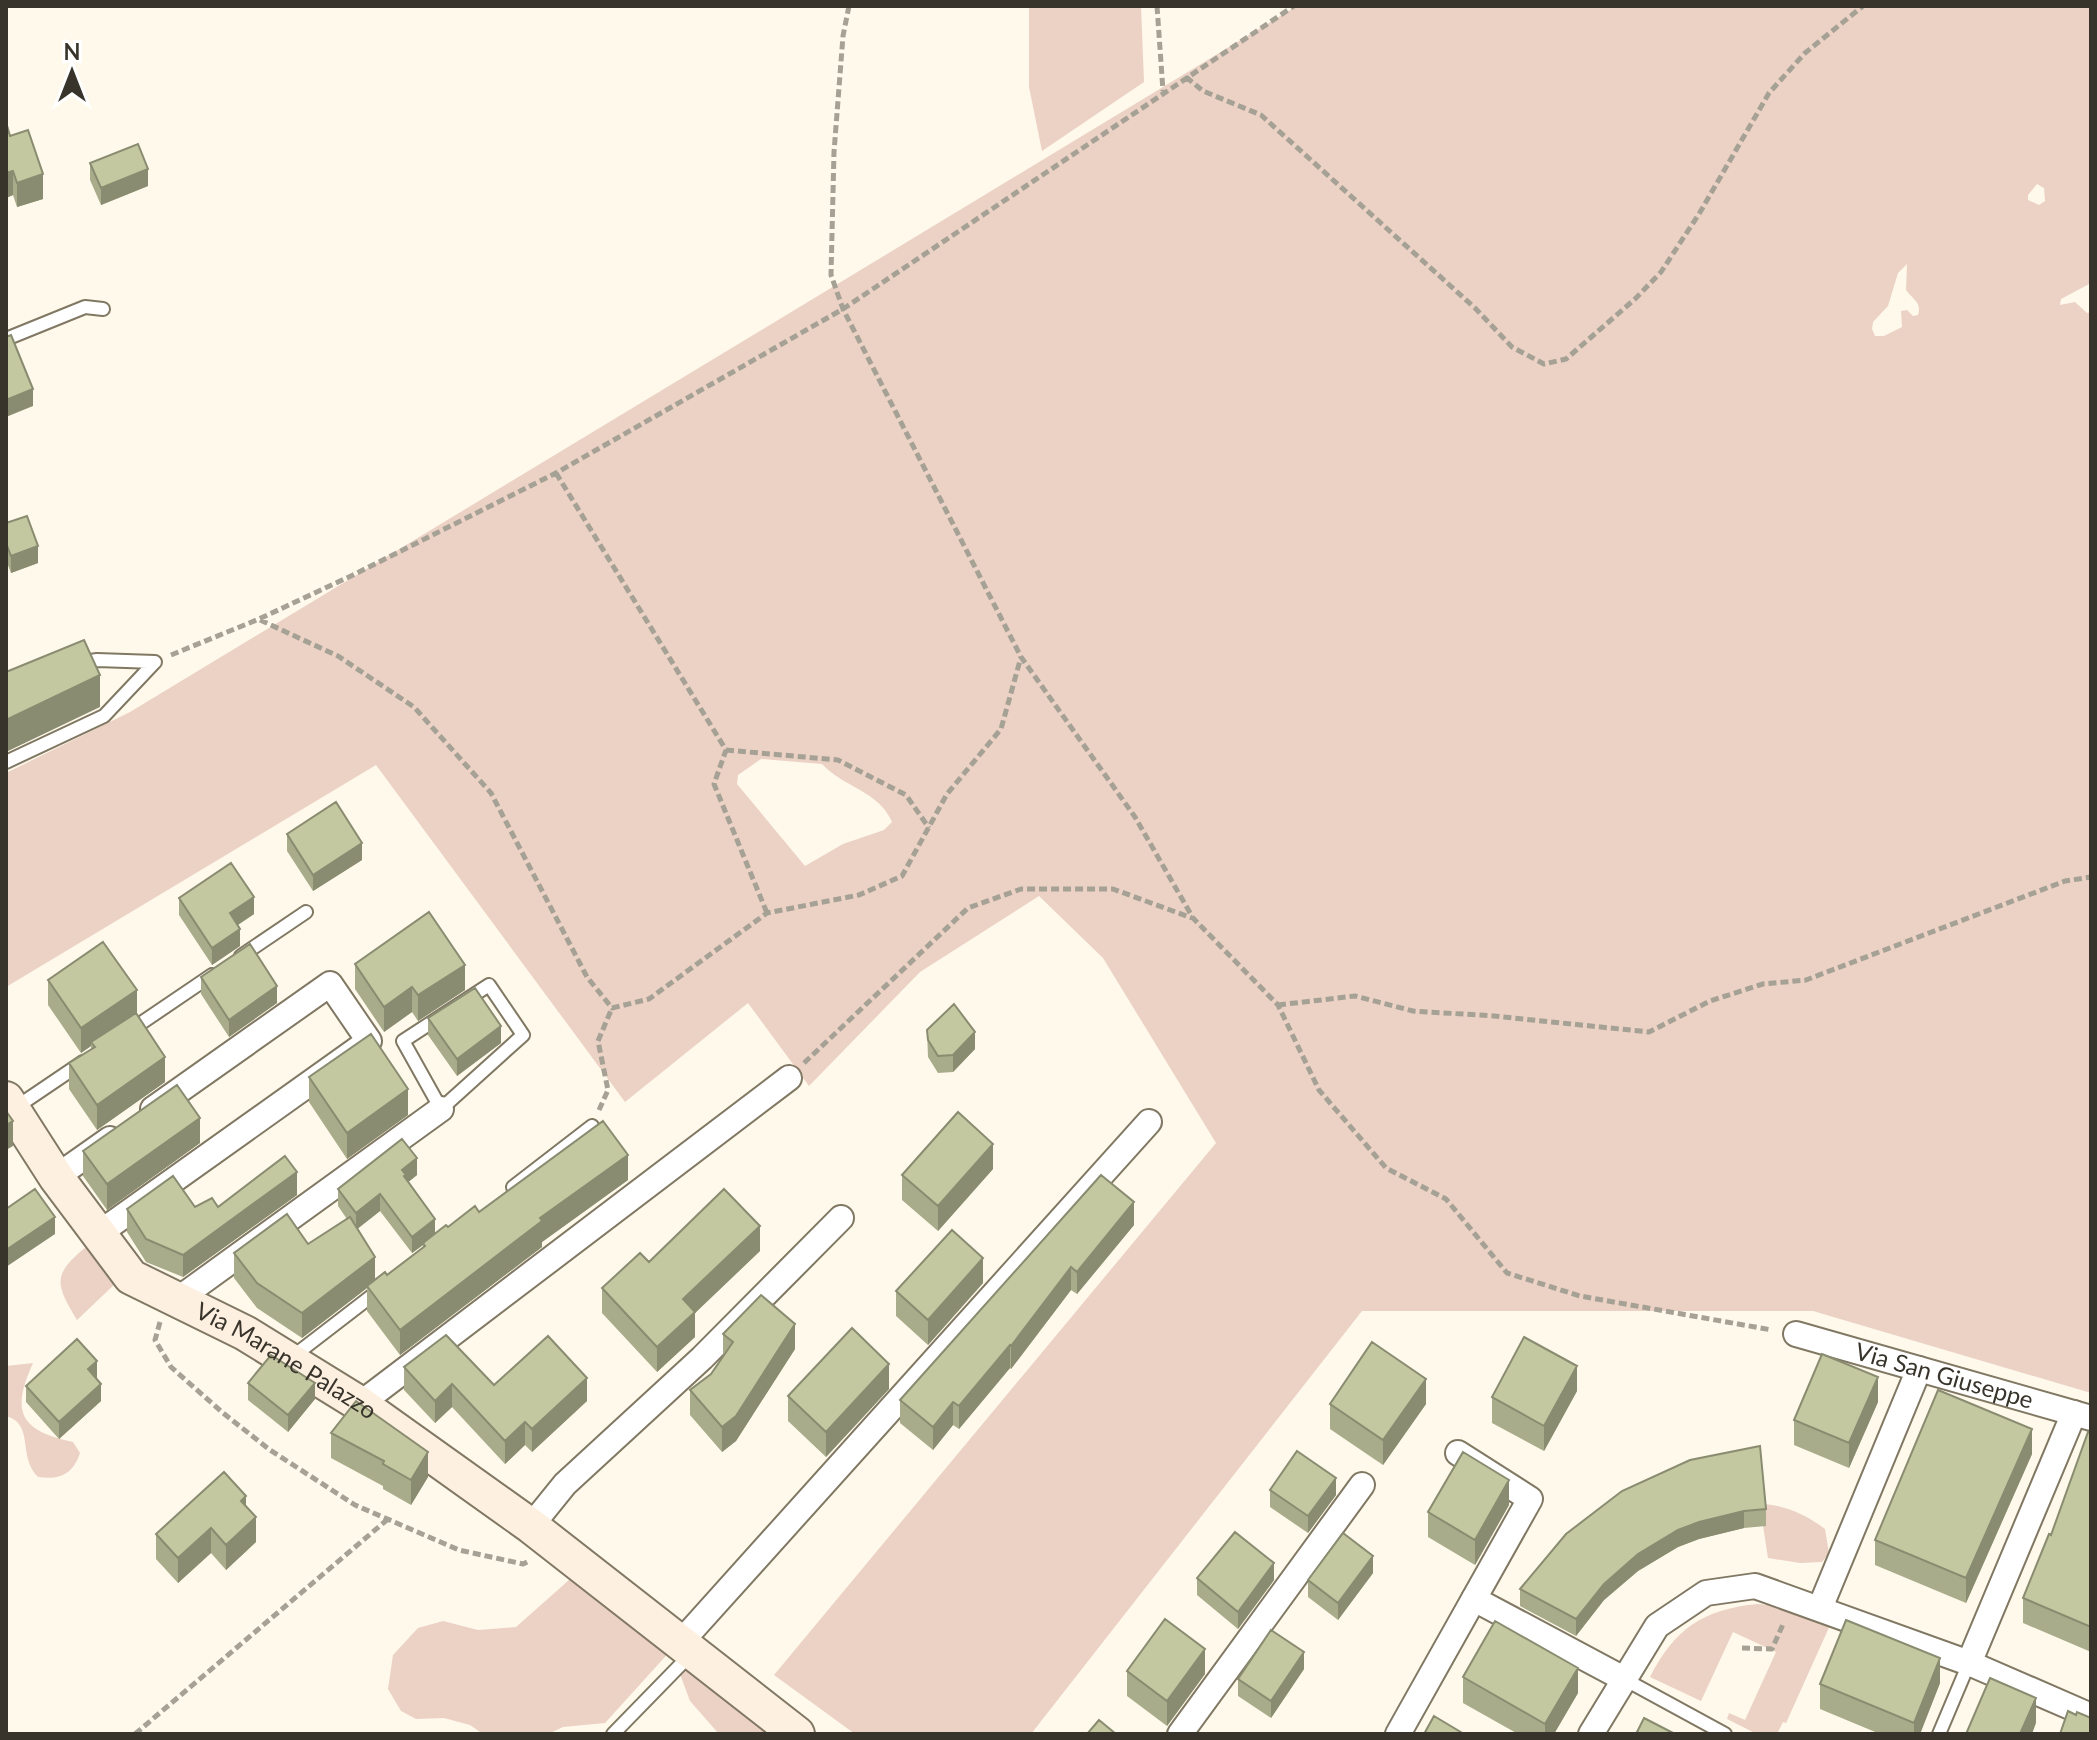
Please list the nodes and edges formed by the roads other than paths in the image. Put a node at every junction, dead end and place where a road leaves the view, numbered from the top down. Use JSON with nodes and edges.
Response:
{"nodes":[{"id":1,"x":103,"y":309,"type":"dead end"},
{"id":2,"x":6,"y":339,"type":"edge"},
{"id":3,"x":61,"y":670,"type":"edge"},
{"id":4,"x":6,"y":762,"type":"edge"},
{"id":5,"x":306,"y":912,"type":"dead end"},
{"id":6,"x":115,"y":1041,"type":"edge"},
{"id":7,"x":89,"y":1058,"type":"edge"},
{"id":8,"x":789,"y":1078,"type":"road end"},
{"id":9,"x":9,"y":1104,"type":"edge"},
{"id":10,"x":441,"y":1109,"type":"junction"},
{"id":11,"x":1149,"y":1122,"type":"dead end"},
{"id":12,"x":592,"y":1126,"type":"edge"},
{"id":13,"x":56,"y":1177,"type":"junction"},
{"id":14,"x":503,"y":1194,"type":"edge"},
{"id":15,"x":841,"y":1218,"type":"dead end"},
{"id":16,"x":98,"y":1234,"type":"junction"},
{"id":17,"x":390,"y":1282,"type":"edge"},
{"id":18,"x":177,"y":1300,"type":"junction"},
{"id":19,"x":1796,"y":1334,"type":"road end"},
{"id":20,"x":288,"y":1360,"type":"junction"},
{"id":21,"x":1919,"y":1369,"type":"junction"},
{"id":22,"x":360,"y":1404,"type":"junction"},
{"id":23,"x":2082,"y":1416,"type":"edge"},
{"id":24,"x":1458,"y":1453,"type":"edge"},
{"id":25,"x":1362,"y":1485,"type":"dead end"},
{"id":26,"x":531,"y":1526,"type":"junction"},
{"id":27,"x":1474,"y":1599,"type":"junction"},
{"id":28,"x":1820,"y":1608,"type":"junction"},
{"id":29,"x":687,"y":1647,"type":"junction"},
{"id":30,"x":1969,"y":1663,"type":"junction"},
{"id":31,"x":1624,"y":1679,"type":"junction"},
{"id":32,"x":2091,"y":1716,"type":"edge"},
{"id":33,"x":613,"y":1734,"type":"edge"},
{"id":34,"x":797,"y":1734,"type":"edge"},
{"id":35,"x":1180,"y":1734,"type":"edge"},
{"id":36,"x":1398,"y":1734,"type":"edge"},
{"id":37,"x":1591,"y":1734,"type":"edge"},
{"id":38,"x":1725,"y":1734,"type":"edge"},
{"id":39,"x":1939,"y":1734,"type":"edge"}],
"edges":[{"from":1,"to":2,"type":"lane"},
{"from":3,"to":4,"type":"lane"},
{"from":5,"to":6,"type":"lane"},
{"from":7,"to":9,"type":"lane"},
{"from":8,"to":22,"type":"street"},
{"from":9,"to":13,"type":"main road","name":"Via Marane Palazzo"},
{"from":10,"to":10,"type":"lane"},
{"from":10,"to":18,"type":"street"},
{"from":11,"to":29,"type":"street"},
{"from":12,"to":14,"type":"lane"},
{"from":13,"to":16,"type":"main road","name":"Via Marane Palazzo"},
{"from":13,"to":16,"type":"street"},
{"from":15,"to":26,"type":"street"},
{"from":16,"to":18,"type":"main road","name":"Via Marane Palazzo"},
{"from":17,"to":20,"type":"lane"},
{"from":18,"to":20,"type":"main road","name":"Via Marane Palazzo"},
{"from":19,"to":21,"type":"street","name":"Via San Giuseppe"},
{"from":20,"to":22,"type":"main road","name":"Via Marane Palazzo"},
{"from":21,"to":23,"type":"street","name":"Via San Giuseppe"},
{"from":21,"to":28,"type":"street"},
{"from":22,"to":26,"type":"main road","name":"Via Marane Palazzo"},
{"from":23,"to":30,"type":"street"},
{"from":24,"to":27,"type":"street"},
{"from":25,"to":35,"type":"street"},
{"from":26,"to":29,"type":"main road","name":"Via Marane Palazzo"},
{"from":27,"to":31,"type":"street"},
{"from":27,"to":36,"type":"street"},
{"from":28,"to":30,"type":"street"},
{"from":28,"to":31,"type":"street"},
{"from":29,"to":33,"type":"lane"},
{"from":29,"to":34,"type":"main road","name":"Via Marane Palazzo"},
{"from":30,"to":32,"type":"street"},
{"from":30,"to":39,"type":"lane"},
{"from":31,"to":37,"type":"street"},
{"from":31,"to":38,"type":"lane"}]}
